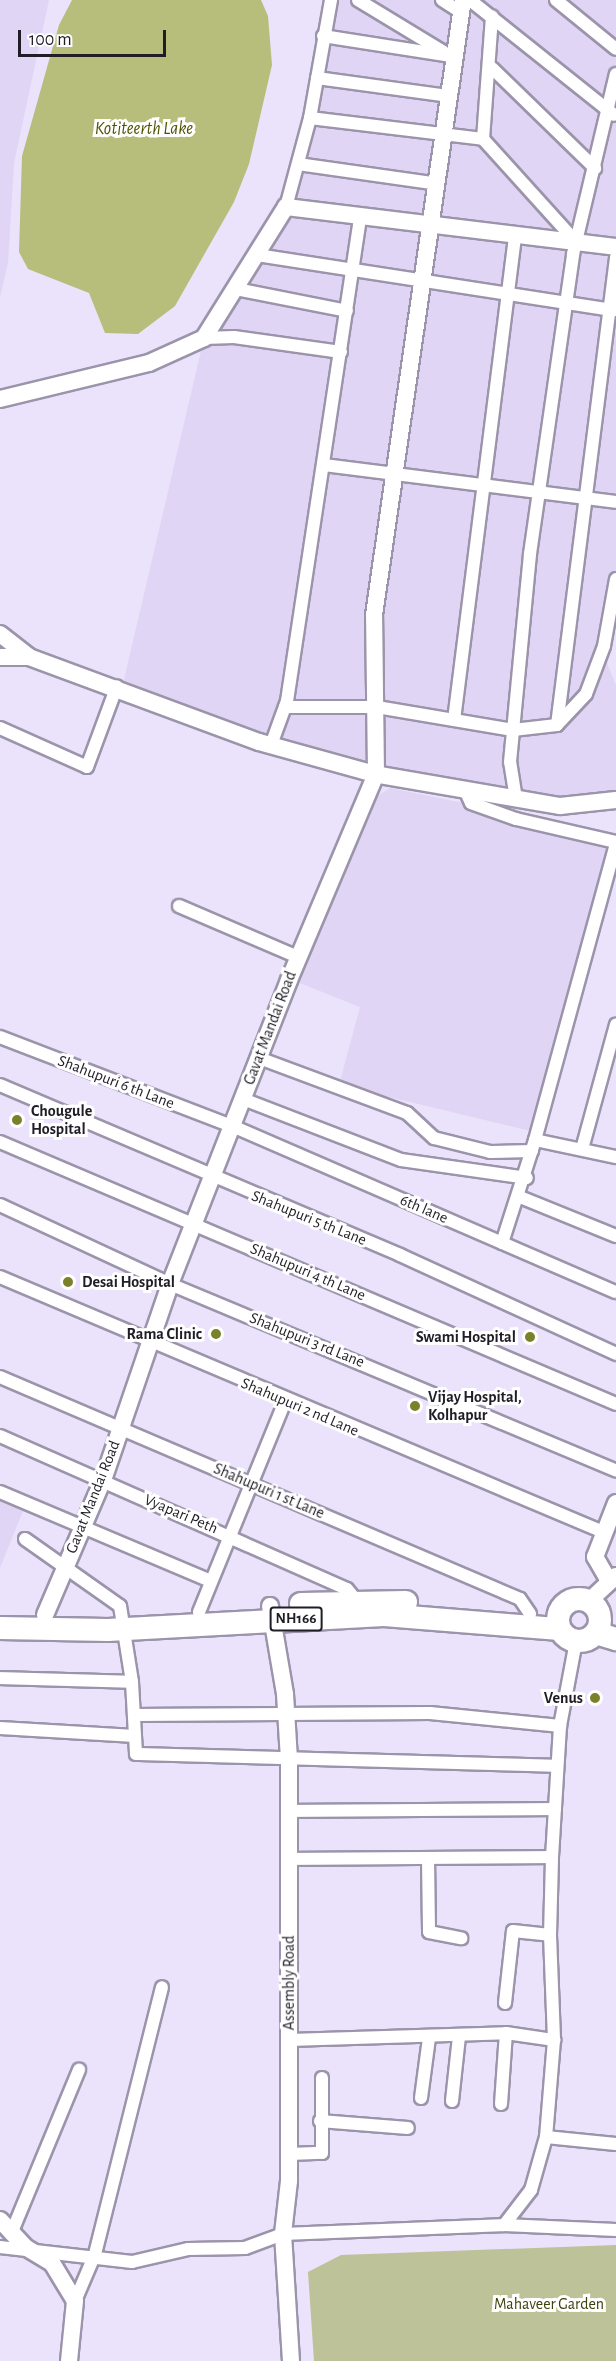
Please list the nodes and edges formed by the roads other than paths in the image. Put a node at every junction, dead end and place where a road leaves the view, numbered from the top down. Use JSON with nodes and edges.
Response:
{"nodes":[{"id":1,"x":331,"y":0,"type":"edge"},
{"id":2,"x":357,"y":0,"type":"edge"},
{"id":3,"x":442,"y":0,"type":"edge"},
{"id":4,"x":556,"y":0,"type":"edge"},
{"id":5,"x":465,"y":4,"type":"edge"},
{"id":6,"x":492,"y":16,"type":"junction"},
{"id":7,"x":323,"y":36,"type":"junction"},
{"id":8,"x":616,"y":49,"type":"edge"},
{"id":9,"x":451,"y":56,"type":"junction"},
{"id":10,"x":492,"y":68,"type":"junction"},
{"id":11,"x":616,"y":74,"type":"edge"},
{"id":12,"x":317,"y":78,"type":"junction"},
{"id":13,"x":448,"y":96,"type":"junction"},
{"id":14,"x":613,"y":114,"type":"edge"},
{"id":15,"x":310,"y":118,"type":"junction"},
{"id":16,"x":445,"y":134,"type":"junction"},
{"id":17,"x":483,"y":139,"type":"junction"},
{"id":18,"x":298,"y":165,"type":"junction"},
{"id":19,"x":595,"y":168,"type":"junction"},
{"id":20,"x":432,"y":183,"type":"junction"},
{"id":21,"x":285,"y":207,"type":"junction"},
{"id":22,"x":360,"y":218,"type":"junction"},
{"id":23,"x":428,"y":224,"type":"junction"},
{"id":24,"x":515,"y":235,"type":"junction"},
{"id":25,"x":576,"y":242,"type":"junction"},
{"id":26,"x":616,"y":247,"type":"edge"},
{"id":27,"x":257,"y":255,"type":"junction"},
{"id":28,"x":616,"y":257,"type":"edge"},
{"id":29,"x":353,"y":271,"type":"junction"},
{"id":30,"x":423,"y":282,"type":"junction"},
{"id":31,"x":236,"y":289,"type":"junction"},
{"id":32,"x":507,"y":295,"type":"junction"},
{"id":33,"x":566,"y":303,"type":"junction"},
{"id":34,"x":347,"y":310,"type":"junction"},
{"id":35,"x":612,"y":310,"type":"edge"},
{"id":36,"x":204,"y":338,"type":"junction"},
{"id":37,"x":341,"y":352,"type":"junction"},
{"id":38,"x":0,"y":399,"type":"edge"},
{"id":39,"x":324,"y":465,"type":"junction"},
{"id":40,"x":396,"y":475,"type":"junction"},
{"id":41,"x":482,"y":485,"type":"junction"},
{"id":42,"x":539,"y":493,"type":"junction"},
{"id":43,"x":585,"y":498,"type":"junction"},
{"id":44,"x":616,"y":502,"type":"edge"},
{"id":45,"x":616,"y":579,"type":"edge"},
{"id":46,"x":0,"y":634,"type":"edge"},
{"id":47,"x":0,"y":657,"type":"edge"},
{"id":48,"x":29,"y":657,"type":"junction"},
{"id":49,"x":117,"y":686,"type":"junction"},
{"id":50,"x":285,"y":707,"type":"junction"},
{"id":51,"x":377,"y":707,"type":"junction"},
{"id":52,"x":454,"y":720,"type":"junction"},
{"id":53,"x":557,"y":725,"type":"junction"},
{"id":54,"x":0,"y":728,"type":"edge"},
{"id":55,"x":513,"y":730,"type":"junction"},
{"id":56,"x":271,"y":746,"type":"junction"},
{"id":57,"x":376,"y":774,"type":"junction"},
{"id":58,"x":465,"y":790,"type":"junction"},
{"id":59,"x":516,"y":799,"type":"junction"},
{"id":60,"x":616,"y":800,"type":"edge"},
{"id":61,"x":616,"y":843,"type":"edge"},
{"id":62,"x":179,"y":906,"type":"dead end"},
{"id":63,"x":298,"y":957,"type":"junction"},
{"id":64,"x":616,"y":1025,"type":"edge"},
{"id":65,"x":0,"y":1037,"type":"edge"},
{"id":66,"x":258,"y":1058,"type":"junction"},
{"id":67,"x":0,"y":1085,"type":"edge"},
{"id":68,"x":243,"y":1099,"type":"junction"},
{"id":69,"x":232,"y":1126,"type":"junction"},
{"id":70,"x":0,"y":1142,"type":"edge"},
{"id":71,"x":582,"y":1149,"type":"junction"},
{"id":72,"x":532,"y":1153,"type":"junction"},
{"id":73,"x":616,"y":1157,"type":"edge"},
{"id":74,"x":527,"y":1178,"type":"junction"},
{"id":75,"x":213,"y":1179,"type":"junction"},
{"id":76,"x":520,"y":1197,"type":"junction"},
{"id":77,"x":0,"y":1205,"type":"edge"},
{"id":78,"x":196,"y":1224,"type":"junction"},
{"id":79,"x":616,"y":1236,"type":"edge"},
{"id":80,"x":502,"y":1243,"type":"junction"},
{"id":81,"x":0,"y":1277,"type":"edge"},
{"id":82,"x":170,"y":1284,"type":"junction"},
{"id":83,"x":616,"y":1292,"type":"edge"},
{"id":84,"x":151,"y":1345,"type":"junction"},
{"id":85,"x":616,"y":1354,"type":"edge"},
{"id":86,"x":0,"y":1377,"type":"edge"},
{"id":87,"x":285,"y":1401,"type":"junction"},
{"id":88,"x":616,"y":1404,"type":"edge"},
{"id":89,"x":120,"y":1428,"type":"junction"},
{"id":90,"x":0,"y":1436,"type":"edge"},
{"id":91,"x":616,"y":1471,"type":"edge"},
{"id":92,"x":103,"y":1480,"type":"junction"},
{"id":93,"x":252,"y":1484,"type":"junction"},
{"id":94,"x":0,"y":1492,"type":"edge"},
{"id":95,"x":616,"y":1503,"type":"edge"},
{"id":96,"x":82,"y":1527,"type":"junction"},
{"id":97,"x":603,"y":1532,"type":"junction"},
{"id":98,"x":232,"y":1536,"type":"junction"},
{"id":99,"x":25,"y":1539,"type":"dead end"},
{"id":100,"x":66,"y":1564,"type":"junction"},
{"id":101,"x":613,"y":1578,"type":"edge"},
{"id":102,"x":211,"y":1581,"type":"junction"},
{"id":103,"x":356,"y":1600,"type":"junction"},
{"id":104,"x":588,"y":1602,"type":"joint"},
{"id":105,"x":199,"y":1612,"type":"junction"},
{"id":106,"x":0,"y":1613,"type":"edge"},
{"id":107,"x":271,"y":1613,"type":"junction"},
{"id":108,"x":530,"y":1614,"type":"junction"},
{"id":109,"x":45,"y":1615,"type":"junction"},
{"id":110,"x":123,"y":1622,"type":"junction"},
{"id":111,"x":0,"y":1628,"type":"edge"},
{"id":112,"x":585,"y":1628,"type":"edge"},
{"id":113,"x":0,"y":1677,"type":"edge"},
{"id":114,"x":132,"y":1682,"type":"junction"},
{"id":115,"x":285,"y":1712,"type":"junction"},
{"id":116,"x":134,"y":1715,"type":"junction"},
{"id":117,"x":560,"y":1726,"type":"junction"},
{"id":118,"x":0,"y":1728,"type":"edge"},
{"id":119,"x":135,"y":1736,"type":"junction"},
{"id":120,"x":289,"y":1760,"type":"junction"},
{"id":121,"x":557,"y":1766,"type":"junction"},
{"id":122,"x":555,"y":1809,"type":"junction"},
{"id":123,"x":287,"y":1811,"type":"junction"},
{"id":124,"x":552,"y":1857,"type":"junction"},
{"id":125,"x":428,"y":1858,"type":"junction"},
{"id":126,"x":287,"y":1859,"type":"junction"},
{"id":127,"x":550,"y":1935,"type":"junction"},
{"id":128,"x":461,"y":1938,"type":"dead end"},
{"id":129,"x":162,"y":1987,"type":"dead end"},
{"id":130,"x":505,"y":2002,"type":"dead end"},
{"id":131,"x":506,"y":2033,"type":"junction"},
{"id":132,"x":459,"y":2037,"type":"junction"},
{"id":133,"x":429,"y":2038,"type":"junction"},
{"id":134,"x":289,"y":2040,"type":"junction"},
{"id":135,"x":554,"y":2040,"type":"junction"},
{"id":136,"x":80,"y":2070,"type":"dead end"},
{"id":137,"x":322,"y":2078,"type":"dead end"},
{"id":138,"x":422,"y":2098,"type":"dead end"},
{"id":139,"x":452,"y":2101,"type":"dead end"},
{"id":140,"x":501,"y":2104,"type":"dead end"},
{"id":141,"x":320,"y":2121,"type":"junction"},
{"id":142,"x":408,"y":2128,"type":"dead end"},
{"id":143,"x":546,"y":2137,"type":"junction"},
{"id":144,"x":616,"y":2144,"type":"edge"},
{"id":145,"x":289,"y":2154,"type":"junction"},
{"id":146,"x":0,"y":2220,"type":"edge"},
{"id":147,"x":504,"y":2225,"type":"junction"},
{"id":148,"x":616,"y":2230,"type":"edge"},
{"id":149,"x":283,"y":2234,"type":"junction"},
{"id":150,"x":6,"y":2240,"type":"edge"},
{"id":151,"x":25,"y":2247,"type":"junction"},
{"id":152,"x":94,"y":2254,"type":"junction"},
{"id":153,"x":75,"y":2301,"type":"junction"},
{"id":154,"x":69,"y":2361,"type":"edge"},
{"id":155,"x":291,"y":2361,"type":"edge"}],
"edges":[{"from":1,"to":7,"type":"street"},
{"from":2,"to":9,"type":"street"},
{"from":3,"to":5,"type":"street"},
{"from":4,"to":8,"type":"street"},
{"from":5,"to":6,"type":"street"},
{"from":5,"to":9,"type":"street"},
{"from":6,"to":10,"type":"street"},
{"from":6,"to":14,"type":"street"},
{"from":7,"to":9,"type":"street"},
{"from":7,"to":12,"type":"street"},
{"from":9,"to":13,"type":"street"},
{"from":10,"to":17,"type":"street"},
{"from":10,"to":19,"type":"street"},
{"from":11,"to":14,"type":"street"},
{"from":12,"to":13,"type":"street"},
{"from":12,"to":15,"type":"street"},
{"from":13,"to":16,"type":"street"},
{"from":14,"to":19,"type":"street"},
{"from":15,"to":16,"type":"street"},
{"from":15,"to":18,"type":"street"},
{"from":16,"to":17,"type":"street"},
{"from":16,"to":20,"type":"street"},
{"from":17,"to":25,"type":"street"},
{"from":18,"to":20,"type":"street"},
{"from":18,"to":21,"type":"street"},
{"from":19,"to":25,"type":"street"},
{"from":20,"to":23,"type":"street"},
{"from":21,"to":22,"type":"street"},
{"from":21,"to":27,"type":"street"},
{"from":22,"to":23,"type":"street"},
{"from":22,"to":29,"type":"street"},
{"from":23,"to":24,"type":"street"},
{"from":23,"to":30,"type":"street"},
{"from":24,"to":25,"type":"street"},
{"from":24,"to":32,"type":"street"},
{"from":25,"to":26,"type":"street"},
{"from":25,"to":33,"type":"street"},
{"from":27,"to":29,"type":"street"},
{"from":27,"to":31,"type":"street"},
{"from":28,"to":35,"type":"street"},
{"from":29,"to":30,"type":"street"},
{"from":29,"to":34,"type":"street"},
{"from":30,"to":32,"type":"street"},
{"from":30,"to":40,"type":"street"},
{"from":31,"to":34,"type":"street"},
{"from":31,"to":36,"type":"street"},
{"from":32,"to":33,"type":"street"},
{"from":32,"to":41,"type":"street"},
{"from":33,"to":35,"type":"street"},
{"from":33,"to":42,"type":"street"},
{"from":34,"to":37,"type":"street"},
{"from":35,"to":43,"type":"street"},
{"from":36,"to":37,"type":"street"},
{"from":36,"to":38,"type":"street"},
{"from":37,"to":39,"type":"street"},
{"from":39,"to":40,"type":"street"},
{"from":39,"to":50,"type":"street"},
{"from":40,"to":41,"type":"street"},
{"from":40,"to":51,"type":"street"},
{"from":41,"to":42,"type":"street"},
{"from":41,"to":52,"type":"street"},
{"from":42,"to":43,"type":"street"},
{"from":42,"to":55,"type":"street"},
{"from":43,"to":44,"type":"street"},
{"from":43,"to":53,"type":"street"},
{"from":45,"to":53,"type":"street"},
{"from":46,"to":48,"type":"street"},
{"from":47,"to":48,"type":"street"},
{"from":48,"to":49,"type":"street"},
{"from":49,"to":54,"type":"street"},
{"from":49,"to":56,"type":"street"},
{"from":50,"to":51,"type":"street"},
{"from":50,"to":56,"type":"street"},
{"from":51,"to":52,"type":"street"},
{"from":51,"to":57,"type":"street"},
{"from":52,"to":55,"type":"street"},
{"from":53,"to":55,"type":"street"},
{"from":55,"to":59,"type":"street"},
{"from":56,"to":57,"type":"street"},
{"from":57,"to":58,"type":"street"},
{"from":57,"to":63,"type":"street","name":"Gavat Mandai Road"},
{"from":58,"to":59,"type":"street"},
{"from":58,"to":61,"type":"street"},
{"from":59,"to":60,"type":"street"},
{"from":61,"to":72,"type":"street"},
{"from":62,"to":63,"type":"street"},
{"from":63,"to":66,"type":"street","name":"Gavat Mandai Road"},
{"from":64,"to":71,"type":"street"},
{"from":65,"to":69,"type":"street","name":"Shahupuri 6 th Lane"},
{"from":66,"to":68,"type":"street","name":"Gavat Mandai Road"},
{"from":66,"to":72,"type":"street"},
{"from":67,"to":75,"type":"street","name":"Shahupuri 5 th Lane"},
{"from":68,"to":69,"type":"street","name":"Gavat Mandai Road"},
{"from":68,"to":74,"type":"street"},
{"from":69,"to":75,"type":"street","name":"Gavat Mandai Road"},
{"from":69,"to":80,"type":"street","name":"6th lane"},
{"from":70,"to":78,"type":"street","name":"Shahupuri 4 th Lane"},
{"from":71,"to":72,"type":"street"},
{"from":71,"to":73,"type":"street"},
{"from":72,"to":74,"type":"street"},
{"from":74,"to":76,"type":"street"},
{"from":75,"to":78,"type":"street","name":"Gavat Mandai Road"},
{"from":75,"to":85,"type":"street","name":"Shahupuri 5 th Lane"},
{"from":76,"to":79,"type":"street"},
{"from":76,"to":80,"type":"street"},
{"from":77,"to":82,"type":"street","name":"Shahupuri 3 rd Lane"},
{"from":78,"to":82,"type":"street","name":"Gavat Mandai Road"},
{"from":78,"to":88,"type":"street","name":"Shahupuri 4 th Lane"},
{"from":80,"to":83,"type":"street","name":"6th lane"},
{"from":81,"to":84,"type":"street","name":"Shahupuri 2 nd Lane"},
{"from":82,"to":84,"type":"street","name":"Gavat Mandai Road"},
{"from":82,"to":91,"type":"street","name":"Shahupuri 3 rd Lane"},
{"from":84,"to":87,"type":"street","name":"Shahupuri 2 nd Lane"},
{"from":84,"to":89,"type":"street","name":"Gavat Mandai Road"},
{"from":86,"to":89,"type":"street","name":"Shahupuri 1 st Lane"},
{"from":87,"to":93,"type":"street"},
{"from":87,"to":97,"type":"street","name":"Shahupuri 2 nd Lane"},
{"from":89,"to":92,"type":"street","name":"Gavat Mandai Road"},
{"from":89,"to":93,"type":"street","name":"Shahupuri 1 st Lane"},
{"from":90,"to":92,"type":"street","name":"Vyapari Peth"},
{"from":92,"to":96,"type":"street","name":"Gavat Mandai Road"},
{"from":92,"to":98,"type":"street","name":"Vyapari Peth"},
{"from":93,"to":98,"type":"street"},
{"from":93,"to":108,"type":"street","name":"Shahupuri 1 st Lane"},
{"from":94,"to":96,"type":"street"},
{"from":95,"to":97,"type":"street"},
{"from":96,"to":100,"type":"street","name":"Gavat Mandai Road"},
{"from":96,"to":102,"type":"street"},
{"from":97,"to":101,"type":"street"},
{"from":98,"to":102,"type":"street"},
{"from":98,"to":103,"type":"street","name":"Vyapari Peth"},
{"from":99,"to":100,"type":"street"},
{"from":100,"to":109,"type":"street","name":"Gavat Mandai Road"},
{"from":100,"to":110,"type":"street"},
{"from":101,"to":104,"type":"street"},
{"from":102,"to":105,"type":"street"},
{"from":103,"to":107,"type":"highway","number":"NH166"},
{"from":103,"to":108,"type":"highway","number":"NH166"},
{"from":104,"to":112,"type":"highway"},
{"from":105,"to":107,"type":"highway","number":"NH166"},
{"from":105,"to":110,"type":"highway","number":"NH166"},
{"from":106,"to":109,"type":"highway","number":"NH166"},
{"from":107,"to":110,"type":"highway","number":"NH166"},
{"from":107,"to":112,"type":"highway","number":"NH166"},
{"from":107,"to":115,"type":"street","name":"Assembly Road"},
{"from":108,"to":112,"type":"highway","number":"NH166"},
{"from":109,"to":110,"type":"highway","number":"NH166"},
{"from":110,"to":111,"type":"highway","number":"NH166"},
{"from":110,"to":114,"type":"street"},
{"from":112,"to":117,"type":"street"},
{"from":113,"to":114,"type":"street"},
{"from":114,"to":116,"type":"street"},
{"from":115,"to":116,"type":"street"},
{"from":115,"to":117,"type":"street"},
{"from":115,"to":120,"type":"street","name":"Assembly Road"},
{"from":116,"to":119,"type":"street"},
{"from":117,"to":121,"type":"street"},
{"from":118,"to":119,"type":"street"},
{"from":119,"to":120,"type":"street"},
{"from":120,"to":121,"type":"street"},
{"from":120,"to":123,"type":"street","name":"Assembly Road"},
{"from":121,"to":122,"type":"street"},
{"from":122,"to":123,"type":"street"},
{"from":122,"to":124,"type":"street"},
{"from":123,"to":126,"type":"street","name":"Assembly Road"},
{"from":124,"to":125,"type":"street"},
{"from":124,"to":127,"type":"street"},
{"from":125,"to":126,"type":"street"},
{"from":125,"to":128,"type":"street"},
{"from":126,"to":134,"type":"street","name":"Assembly Road"},
{"from":127,"to":130,"type":"street"},
{"from":127,"to":135,"type":"street"},
{"from":129,"to":152,"type":"street"},
{"from":131,"to":132,"type":"street"},
{"from":131,"to":135,"type":"street"},
{"from":131,"to":140,"type":"street"},
{"from":132,"to":133,"type":"street"},
{"from":132,"to":139,"type":"street"},
{"from":133,"to":134,"type":"street"},
{"from":133,"to":138,"type":"street"},
{"from":134,"to":145,"type":"street","name":"Assembly Road"},
{"from":135,"to":143,"type":"street"},
{"from":136,"to":150,"type":"street"},
{"from":137,"to":141,"type":"street"},
{"from":141,"to":142,"type":"street"},
{"from":141,"to":145,"type":"street"},
{"from":143,"to":144,"type":"street"},
{"from":143,"to":147,"type":"street"},
{"from":145,"to":149,"type":"street","name":"Assembly Road"},
{"from":146,"to":150,"type":"street"},
{"from":147,"to":148,"type":"street"},
{"from":147,"to":149,"type":"street"},
{"from":149,"to":152,"type":"street"},
{"from":149,"to":155,"type":"street","name":"Assembly Road"},
{"from":150,"to":151,"type":"street"},
{"from":151,"to":152,"type":"street"},
{"from":151,"to":153,"type":"street"},
{"from":152,"to":153,"type":"street"},
{"from":153,"to":154,"type":"street"}]}
